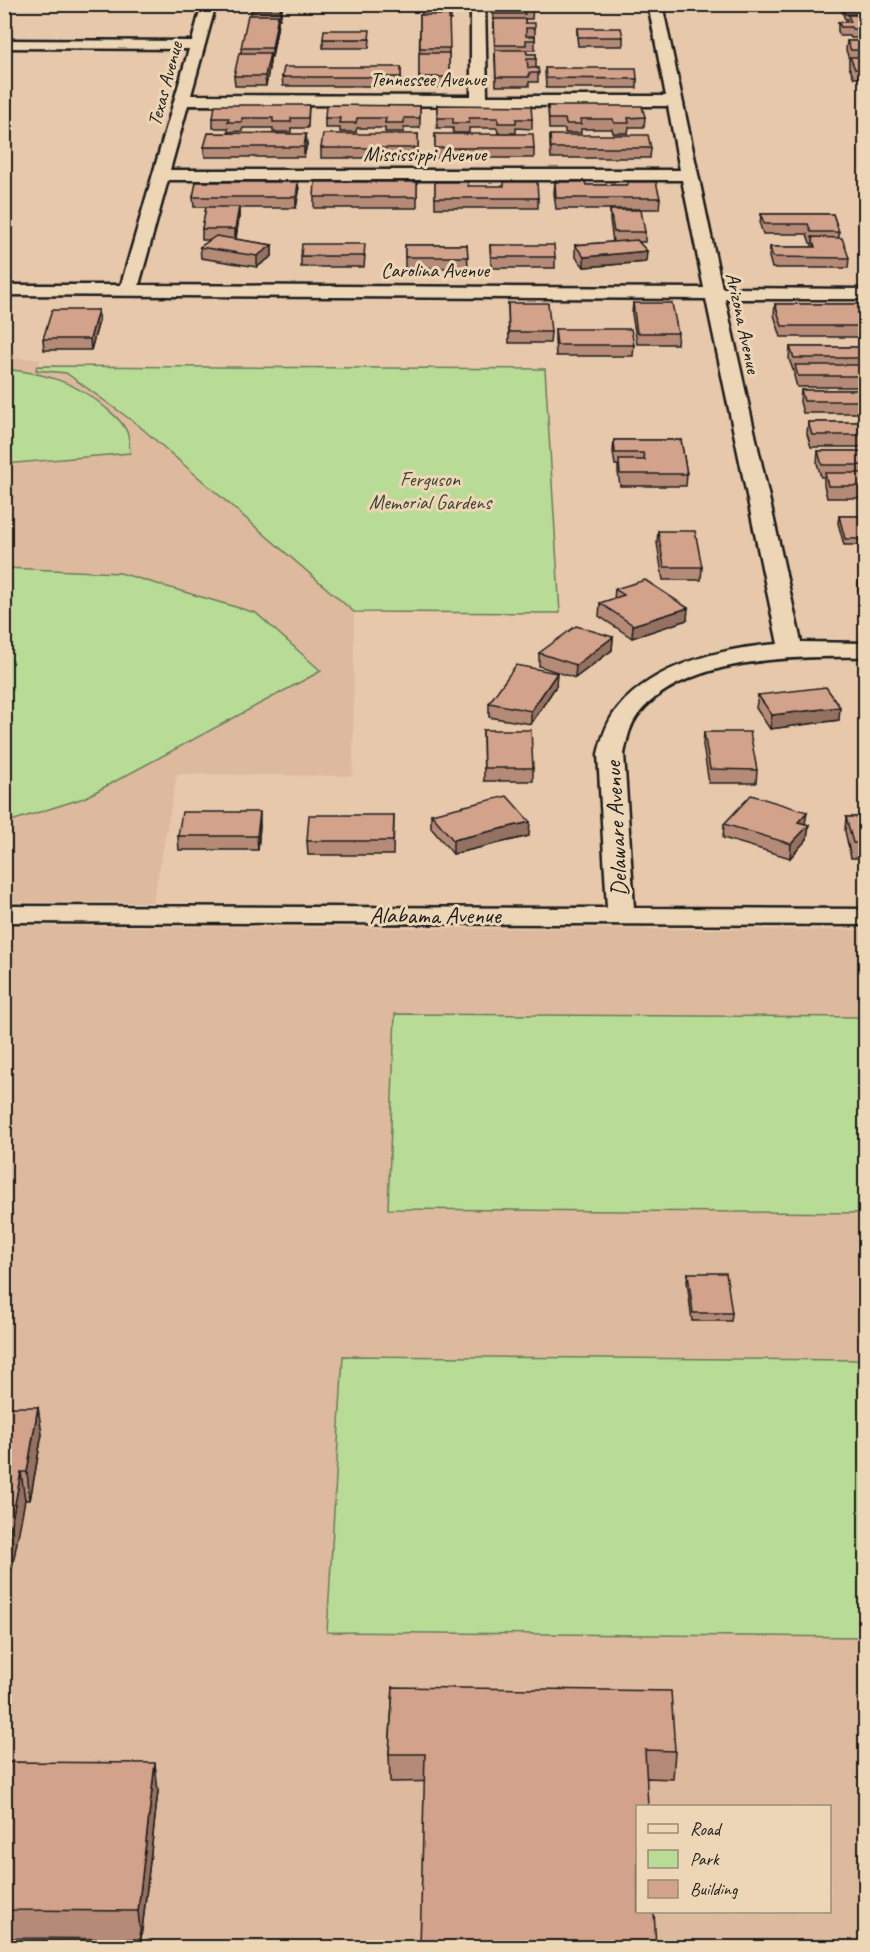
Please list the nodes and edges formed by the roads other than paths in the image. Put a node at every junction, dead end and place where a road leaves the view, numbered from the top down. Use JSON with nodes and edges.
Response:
{"nodes":[{"id":1,"x":209,"y":4,"type":"edge"},
{"id":2,"x":478,"y":4,"type":"edge"},
{"id":3,"x":655,"y":4,"type":"edge"},
{"id":4,"x":4,"y":44,"type":"edge"},
{"id":5,"x":197,"y":45,"type":"junction"},
{"id":6,"x":183,"y":100,"type":"junction"},
{"id":7,"x":479,"y":100,"type":"junction"},
{"id":8,"x":673,"y":101,"type":"junction"},
{"id":9,"x":161,"y":175,"type":"junction"},
{"id":10,"x":688,"y":175,"type":"junction"},
{"id":11,"x":4,"y":291,"type":"edge"},
{"id":12,"x":128,"y":291,"type":"junction"},
{"id":13,"x":714,"y":293,"type":"junction"},
{"id":14,"x":866,"y":294,"type":"edge"},
{"id":15,"x":791,"y":650,"type":"junction"},
{"id":16,"x":866,"y":650,"type":"edge"},
{"id":17,"x":4,"y":914,"type":"edge"},
{"id":18,"x":621,"y":915,"type":"junction"},
{"id":19,"x":866,"y":916,"type":"edge"}],
"edges":[{"from":1,"to":5,"type":"street","name":"Texas Avenue"},
{"from":2,"to":7,"type":"street"},
{"from":3,"to":8,"type":"street","name":"Arizona Avenue"},
{"from":4,"to":5,"type":"street"},
{"from":5,"to":6,"type":"street","name":"Texas Avenue"},
{"from":6,"to":7,"type":"street","name":"Tennessee Avenue"},
{"from":6,"to":9,"type":"street","name":"Texas Avenue"},
{"from":7,"to":8,"type":"street","name":"Tennessee Avenue"},
{"from":8,"to":10,"type":"street","name":"Arizona Avenue"},
{"from":9,"to":10,"type":"street","name":"Mississippi Avenue"},
{"from":9,"to":12,"type":"street","name":"Texas Avenue"},
{"from":10,"to":13,"type":"street","name":"Arizona Avenue"},
{"from":11,"to":12,"type":"street","name":"Carolina Avenue"},
{"from":12,"to":13,"type":"street","name":"Carolina Avenue"},
{"from":13,"to":14,"type":"street","name":"Carolina Avenue"},
{"from":13,"to":15,"type":"street","name":"Arizona Avenue"},
{"from":15,"to":16,"type":"street","name":"Delaware Avenue"},
{"from":15,"to":18,"type":"street","name":"Delaware Avenue"},
{"from":17,"to":18,"type":"street","name":"Alabama Avenue"},
{"from":18,"to":19,"type":"street","name":"Alabama Avenue"}]}
